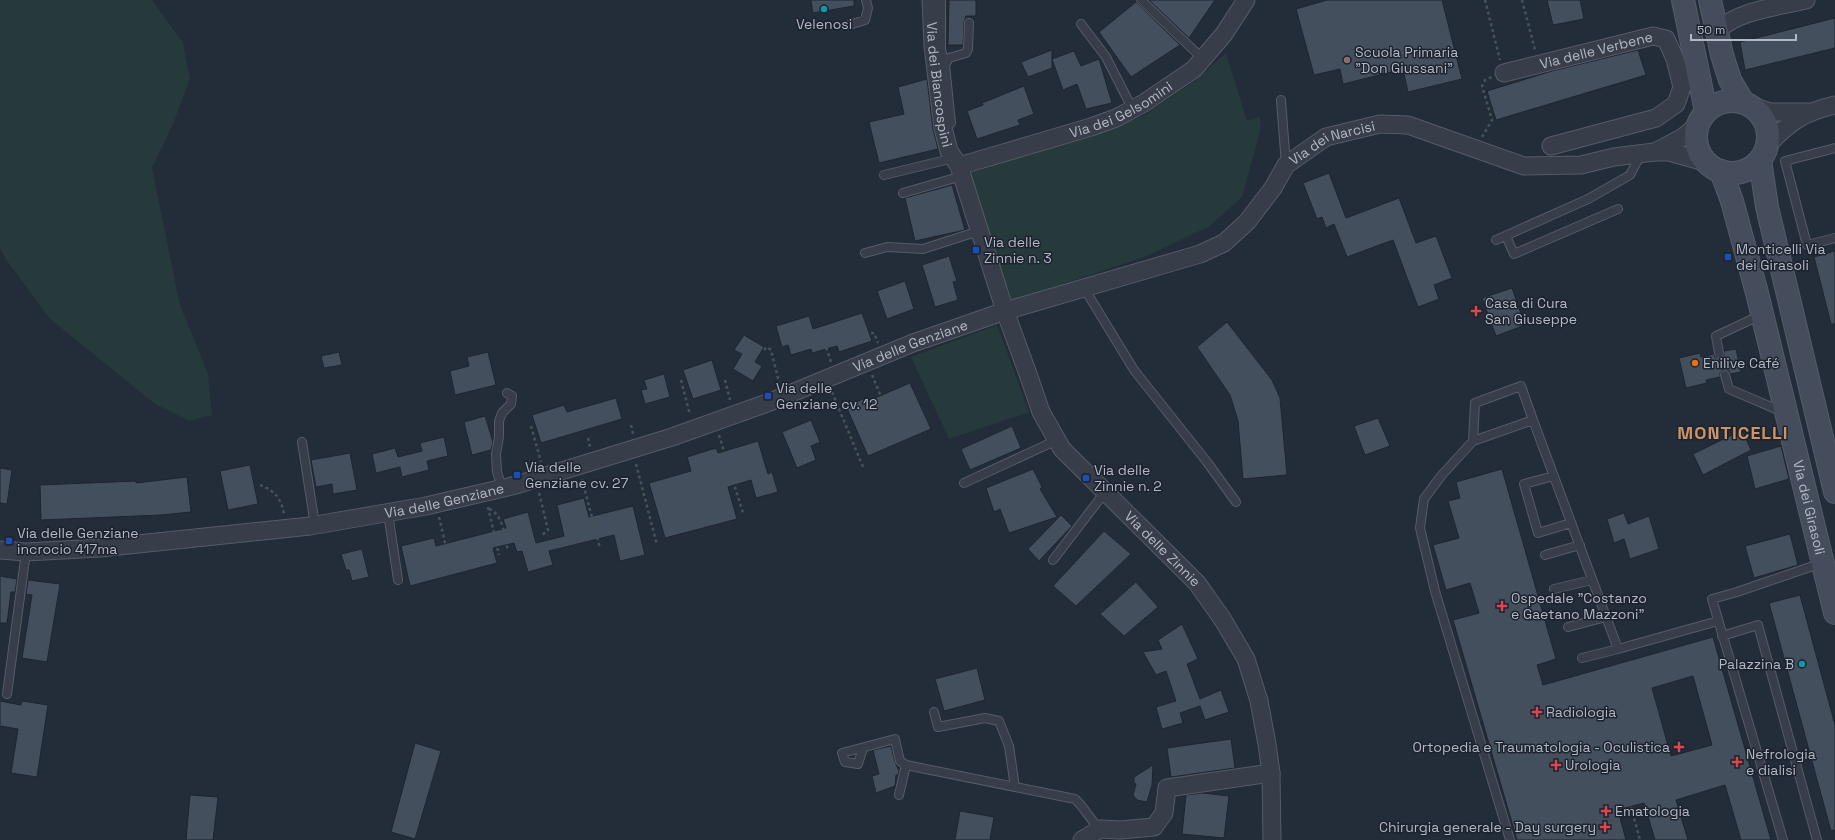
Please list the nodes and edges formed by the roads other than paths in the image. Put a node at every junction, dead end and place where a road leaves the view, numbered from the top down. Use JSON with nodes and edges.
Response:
{"nodes":[{"id":1,"x":866,"y":0,"type":"edge"},
{"id":2,"x":931,"y":0,"type":"edge"},
{"id":3,"x":941,"y":0,"type":"edge"},
{"id":4,"x":1140,"y":0,"type":"edge"},
{"id":5,"x":1246,"y":0,"type":"edge"},
{"id":6,"x":1683,"y":0,"type":"edge"},
{"id":7,"x":1710,"y":0,"type":"edge"},
{"id":8,"x":1806,"y":0,"type":"edge"},
{"id":9,"x":969,"y":23,"type":"dead end"},
{"id":10,"x":1081,"y":24,"type":"dead end"},
{"id":11,"x":850,"y":25,"type":"dead end"},
{"id":12,"x":1717,"y":31,"type":"junction"},
{"id":13,"x":1203,"y":59,"type":"junction"},
{"id":14,"x":945,"y":65,"type":"junction"},
{"id":15,"x":1504,"y":73,"type":"road end"},
{"id":16,"x":1281,"y":100,"type":"dead end"},
{"id":17,"x":1748,"y":104,"type":"junction"},
{"id":18,"x":1835,"y":105,"type":"edge"},
{"id":19,"x":1133,"y":110,"type":"junction"},
{"id":20,"x":1809,"y":112,"type":"junction"},
{"id":21,"x":1702,"y":119,"type":"junction"},
{"id":22,"x":1608,"y":132,"type":"junction"},
{"id":23,"x":1551,"y":146,"type":"dead end"},
{"id":24,"x":1835,"y":148,"type":"edge"},
{"id":25,"x":1648,"y":153,"type":"junction"},
{"id":26,"x":1764,"y":153,"type":"junction"},
{"id":27,"x":1614,"y":157,"type":"junction"},
{"id":28,"x":956,"y":163,"type":"junction"},
{"id":29,"x":1286,"y":164,"type":"junction"},
{"id":30,"x":1713,"y":166,"type":"junction"},
{"id":31,"x":884,"y":175,"type":"dead end"},
{"id":32,"x":903,"y":193,"type":"dead end"},
{"id":33,"x":1618,"y":210,"type":"dead end"},
{"id":34,"x":979,"y":231,"type":"junction"},
{"id":35,"x":1506,"y":236,"type":"junction"},
{"id":36,"x":1835,"y":238,"type":"edge"},
{"id":37,"x":1496,"y":240,"type":"dead end"},
{"id":38,"x":865,"y":254,"type":"dead end"},
{"id":39,"x":1084,"y":288,"type":"junction"},
{"id":40,"x":1005,"y":311,"type":"junction"},
{"id":41,"x":1762,"y":314,"type":"junction"},
{"id":42,"x":1720,"y":352,"type":"dead end"},
{"id":43,"x":1725,"y":375,"type":"dead end"},
{"id":44,"x":507,"y":393,"type":"dead end"},
{"id":45,"x":1786,"y":413,"type":"junction"},
{"id":46,"x":1532,"y":420,"type":"junction"},
{"id":47,"x":1057,"y":440,"type":"junction"},
{"id":48,"x":1473,"y":441,"type":"junction"},
{"id":49,"x":302,"y":442,"type":"dead end"},
{"id":50,"x":1554,"y":476,"type":"junction"},
{"id":51,"x":964,"y":483,"type":"dead end"},
{"id":52,"x":502,"y":488,"type":"junction"},
{"id":53,"x":1105,"y":492,"type":"junction"},
{"id":54,"x":1835,"y":492,"type":"edge"},
{"id":55,"x":1236,"y":502,"type":"dead end"},
{"id":56,"x":388,"y":512,"type":"junction"},
{"id":57,"x":1571,"y":523,"type":"junction"},
{"id":58,"x":315,"y":525,"type":"junction"},
{"id":59,"x":1580,"y":545,"type":"junction"},
{"id":60,"x":0,"y":550,"type":"edge"},
{"id":61,"x":26,"y":552,"type":"junction"},
{"id":62,"x":1545,"y":555,"type":"dead end"},
{"id":63,"x":1053,"y":560,"type":"dead end"},
{"id":64,"x":1823,"y":563,"type":"junction"},
{"id":65,"x":398,"y":580,"type":"dead end"},
{"id":66,"x":1592,"y":580,"type":"junction"},
{"id":67,"x":1554,"y":590,"type":"dead end"},
{"id":68,"x":1835,"y":613,"type":"edge"},
{"id":69,"x":1606,"y":617,"type":"junction"},
{"id":70,"x":1718,"y":620,"type":"junction"},
{"id":71,"x":1568,"y":627,"type":"dead end"},
{"id":72,"x":1722,"y":636,"type":"junction"},
{"id":73,"x":1618,"y":649,"type":"junction"},
{"id":74,"x":1582,"y":658,"type":"dead end"},
{"id":75,"x":7,"y":694,"type":"dead end"},
{"id":76,"x":934,"y":712,"type":"dead end"},
{"id":77,"x":863,"y":748,"type":"dead end"},
{"id":78,"x":906,"y":765,"type":"junction"},
{"id":79,"x":1271,"y":773,"type":"junction"},
{"id":80,"x":1015,"y":787,"type":"junction"},
{"id":81,"x":899,"y":795,"type":"dead end"},
{"id":82,"x":1100,"y":829,"type":"junction"},
{"id":83,"x":1082,"y":840,"type":"edge"},
{"id":84,"x":1272,"y":840,"type":"edge"},
{"id":85,"x":1510,"y":840,"type":"edge"},
{"id":86,"x":1783,"y":840,"type":"edge"},
{"id":87,"x":1817,"y":840,"type":"edge"}],
"edges":[{"from":1,"to":11,"type":"lane"},
{"from":2,"to":28,"type":"street","name":"Via dei Biancospini"},
{"from":3,"to":14,"type":"lane"},
{"from":4,"to":13,"type":"lane"},
{"from":5,"to":13,"type":"street","name":"Via dei Gelsomini"},
{"from":6,"to":21,"type":"main road","name":"Via dei Girasoli"},
{"from":7,"to":12,"type":"main road","name":"Via dei Girasoli"},
{"from":8,"to":12,"type":"street"},
{"from":9,"to":14,"type":"lane"},
{"from":10,"to":19,"type":"lane"},
{"from":12,"to":17,"type":"main road","name":"Via dei Girasoli"},
{"from":13,"to":19,"type":"street","name":"Via dei Gelsomini"},
{"from":14,"to":28,"type":"lane"},
{"from":15,"to":22,"type":"street","name":"Via delle Verbene"},
{"from":16,"to":29,"type":"lane"},
{"from":17,"to":20,"type":"street"},
{"from":17,"to":21,"type":"main road"},
{"from":17,"to":26,"type":"main road","name":"Via dei Girasoli"},
{"from":18,"to":20,"type":"street"},
{"from":19,"to":28,"type":"street","name":"Via dei Gelsomini"},
{"from":20,"to":26,"type":"street"},
{"from":21,"to":25,"type":"street","name":"Via dei Narcisi"},
{"from":21,"to":30,"type":"main road","name":"Via dei Girasoli"},
{"from":22,"to":23,"type":"street","name":"Via delle Verbene"},
{"from":22,"to":27,"type":"street"},
{"from":24,"to":36,"type":"lane"},
{"from":25,"to":27,"type":"street","name":"Via dei Narcisi"},
{"from":25,"to":30,"type":"street","name":"Via dei Narcisi"},
{"from":25,"to":35,"type":"lane"},
{"from":26,"to":30,"type":"main road"},
{"from":26,"to":54,"type":"main road","name":"Via dei Girasoli"},
{"from":27,"to":29,"type":"street","name":"Via dei Narcisi"},
{"from":28,"to":31,"type":"lane"},
{"from":28,"to":32,"type":"lane"},
{"from":28,"to":34,"type":"street","name":"Via delle Zinnie"},
{"from":29,"to":39,"type":"street","name":"Via dei Narcisi"},
{"from":30,"to":41,"type":"main road","name":"Via dei Girasoli"},
{"from":33,"to":35,"type":"lane"},
{"from":34,"to":38,"type":"lane"},
{"from":34,"to":40,"type":"street","name":"Via delle Zinnie"},
{"from":35,"to":37,"type":"lane"},
{"from":39,"to":40,"type":"street","name":"Via dei Narcisi"},
{"from":39,"to":55,"type":"lane"},
{"from":40,"to":47,"type":"street","name":"Via delle Zinnie"},
{"from":40,"to":52,"type":"street","name":"Via delle Genziane"},
{"from":41,"to":42,"type":"lane"},
{"from":41,"to":45,"type":"main road","name":"Via dei Girasoli"},
{"from":43,"to":45,"type":"lane"},
{"from":44,"to":52,"type":"lane"},
{"from":45,"to":64,"type":"main road","name":"Via dei Girasoli"},
{"from":46,"to":48,"type":"lane"},
{"from":46,"to":48,"type":"lane"},
{"from":46,"to":50,"type":"lane"},
{"from":47,"to":51,"type":"lane"},
{"from":47,"to":53,"type":"street","name":"Via delle Zinnie"},
{"from":48,"to":85,"type":"lane"},
{"from":49,"to":58,"type":"lane"},
{"from":50,"to":57,"type":"lane"},
{"from":50,"to":57,"type":"lane"},
{"from":52,"to":56,"type":"street","name":"Via delle Genziane"},
{"from":53,"to":63,"type":"lane"},
{"from":53,"to":79,"type":"street","name":"Via delle Zinnie"},
{"from":56,"to":58,"type":"street","name":"Via delle Genziane"},
{"from":56,"to":65,"type":"lane"},
{"from":57,"to":59,"type":"lane"},
{"from":58,"to":61,"type":"street","name":"Via delle Genziane"},
{"from":59,"to":62,"type":"lane"},
{"from":59,"to":66,"type":"lane"},
{"from":60,"to":61,"type":"street","name":"Via delle Genziane"},
{"from":61,"to":75,"type":"lane"},
{"from":64,"to":68,"type":"main road","name":"Via dei Girasoli"},
{"from":64,"to":70,"type":"lane"},
{"from":66,"to":67,"type":"lane"},
{"from":66,"to":69,"type":"lane"},
{"from":69,"to":71,"type":"lane"},
{"from":69,"to":73,"type":"lane"},
{"from":70,"to":72,"type":"lane"},
{"from":70,"to":73,"type":"lane"},
{"from":72,"to":86,"type":"lane"},
{"from":72,"to":87,"type":"lane"},
{"from":73,"to":74,"type":"lane"},
{"from":76,"to":80,"type":"lane"},
{"from":77,"to":78,"type":"lane"},
{"from":78,"to":80,"type":"lane"},
{"from":78,"to":81,"type":"lane"},
{"from":79,"to":82,"type":"street"},
{"from":79,"to":84,"type":"street","name":"Via delle Zinnie"},
{"from":80,"to":82,"type":"lane"},
{"from":82,"to":83,"type":"street"}]}
